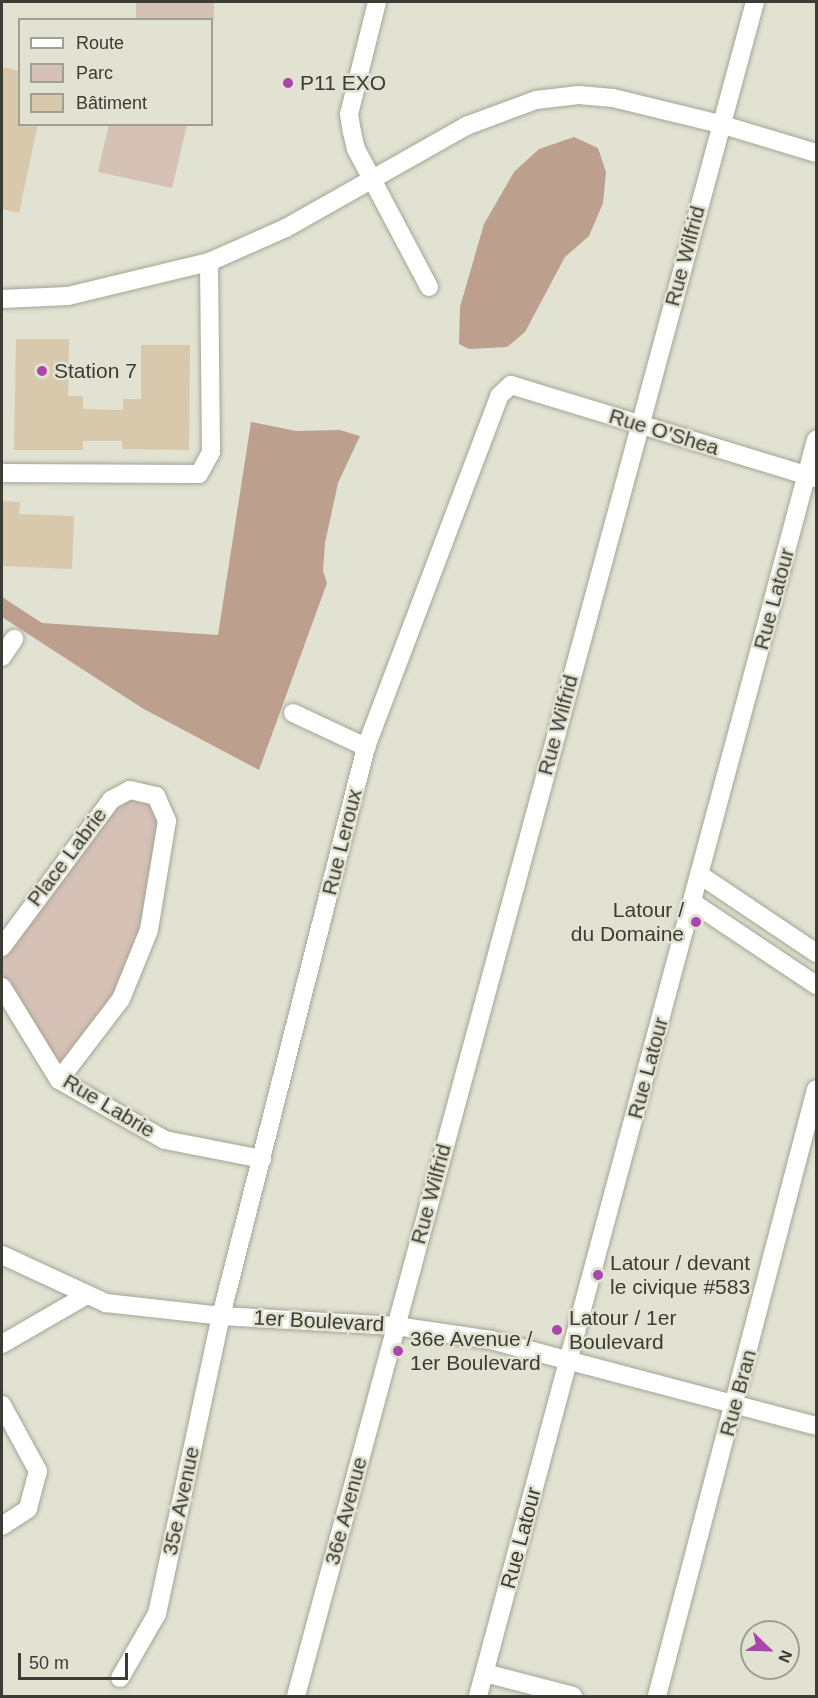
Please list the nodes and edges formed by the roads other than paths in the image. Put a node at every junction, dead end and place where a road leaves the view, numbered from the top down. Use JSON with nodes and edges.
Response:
{"nodes":[{"id":1,"x":377,"y":2,"type":"edge"},
{"id":2,"x":755,"y":2,"type":"edge"},
{"id":3,"x":720,"y":124,"type":"junction"},
{"id":4,"x":816,"y":153,"type":"edge"},
{"id":5,"x":373,"y":180,"type":"junction"},
{"id":6,"x":209,"y":262,"type":"junction"},
{"id":7,"x":429,"y":287,"type":"dead end"},
{"id":8,"x":2,"y":299,"type":"edge"},
{"id":9,"x":511,"y":385,"type":"joint"},
{"id":10,"x":639,"y":424,"type":"junction"},
{"id":11,"x":816,"y":440,"type":"edge"},
{"id":12,"x":2,"y":473,"type":"edge"},
{"id":13,"x":812,"y":477,"type":"edge"},
{"id":14,"x":14,"y":639,"type":"dead end"},
{"id":15,"x":2,"y":657,"type":"edge"},
{"id":16,"x":293,"y":713,"type":"dead end"},
{"id":17,"x":366,"y":747,"type":"junction"},
{"id":18,"x":700,"y":875,"type":"junction"},
{"id":19,"x":692,"y":902,"type":"junction"},
{"id":20,"x":2,"y":946,"type":"edge"},
{"id":21,"x":816,"y":953,"type":"edge"},
{"id":22,"x":816,"y":985,"type":"edge"},
{"id":23,"x":2,"y":987,"type":"edge"},
{"id":24,"x":59,"y":1080,"type":"junction"},
{"id":25,"x":816,"y":1089,"type":"edge"},
{"id":26,"x":262,"y":1159,"type":"junction"},
{"id":27,"x":2,"y":1255,"type":"edge"},
{"id":28,"x":85,"y":1296,"type":"junction"},
{"id":29,"x":221,"y":1316,"type":"junction"},
{"id":30,"x":396,"y":1326,"type":"junction"},
{"id":31,"x":2,"y":1344,"type":"edge"},
{"id":32,"x":569,"y":1359,"type":"junction"},
{"id":33,"x":735,"y":1404,"type":"junction"},
{"id":34,"x":2,"y":1405,"type":"edge"},
{"id":35,"x":816,"y":1426,"type":"edge"},
{"id":36,"x":2,"y":1526,"type":"edge"},
{"id":37,"x":485,"y":1673,"type":"junction"},
{"id":38,"x":120,"y":1678,"type":"dead end"},
{"id":39,"x":296,"y":1696,"type":"edge"},
{"id":40,"x":478,"y":1696,"type":"edge"},
{"id":41,"x":573,"y":1696,"type":"edge"},
{"id":42,"x":657,"y":1696,"type":"edge"}],
"edges":[{"from":1,"to":5,"type":"street"},
{"from":2,"to":3,"type":"street","name":"Rue Wilfrid"},
{"from":3,"to":4,"type":"street"},
{"from":3,"to":5,"type":"street"},
{"from":3,"to":10,"type":"street","name":"Rue Wilfrid"},
{"from":5,"to":6,"type":"street"},
{"from":5,"to":7,"type":"street"},
{"from":6,"to":8,"type":"street"},
{"from":6,"to":12,"type":"street"},
{"from":9,"to":10,"type":"street","name":"Rue O'Shea"},
{"from":9,"to":17,"type":"street","name":"Rue Leroux"},
{"from":10,"to":13,"type":"street","name":"Rue O'Shea"},
{"from":10,"to":30,"type":"street","name":"Rue Wilfrid"},
{"from":11,"to":13,"type":"street","name":"Rue Latour"},
{"from":13,"to":18,"type":"street","name":"Rue Latour"},
{"from":14,"to":15,"type":"street"},
{"from":16,"to":17,"type":"street"},
{"from":17,"to":26,"type":"street","name":"Rue Leroux"},
{"from":18,"to":19,"type":"street","name":"Rue Latour"},
{"from":18,"to":21,"type":"street"},
{"from":19,"to":22,"type":"street"},
{"from":19,"to":32,"type":"street","name":"Rue Latour"},
{"from":20,"to":24,"type":"street","name":"Place Labrie"},
{"from":23,"to":24,"type":"street","name":"Rue Labrie"},
{"from":24,"to":26,"type":"street","name":"Rue Labrie"},
{"from":25,"to":33,"type":"street","name":"Rue Bran"},
{"from":26,"to":29,"type":"street","name":"Rue Leroux"},
{"from":27,"to":28,"type":"street","name":"1er Boulevard"},
{"from":28,"to":29,"type":"street","name":"1er Boulevard"},
{"from":28,"to":31,"type":"street"},
{"from":29,"to":30,"type":"street","name":"1er Boulevard"},
{"from":29,"to":38,"type":"street","name":"35e Avenue"},
{"from":30,"to":32,"type":"street","name":"1er Boulevard"},
{"from":30,"to":39,"type":"street","name":"36e Avenue"},
{"from":32,"to":33,"type":"street","name":"1er Boulevard"},
{"from":32,"to":37,"type":"street","name":"Rue Latour"},
{"from":33,"to":35,"type":"street","name":"1er Boulevard"},
{"from":33,"to":42,"type":"street","name":"Rue Bran"},
{"from":34,"to":36,"type":"street"},
{"from":37,"to":40,"type":"street","name":"Rue Latour"},
{"from":37,"to":41,"type":"street"}]}
